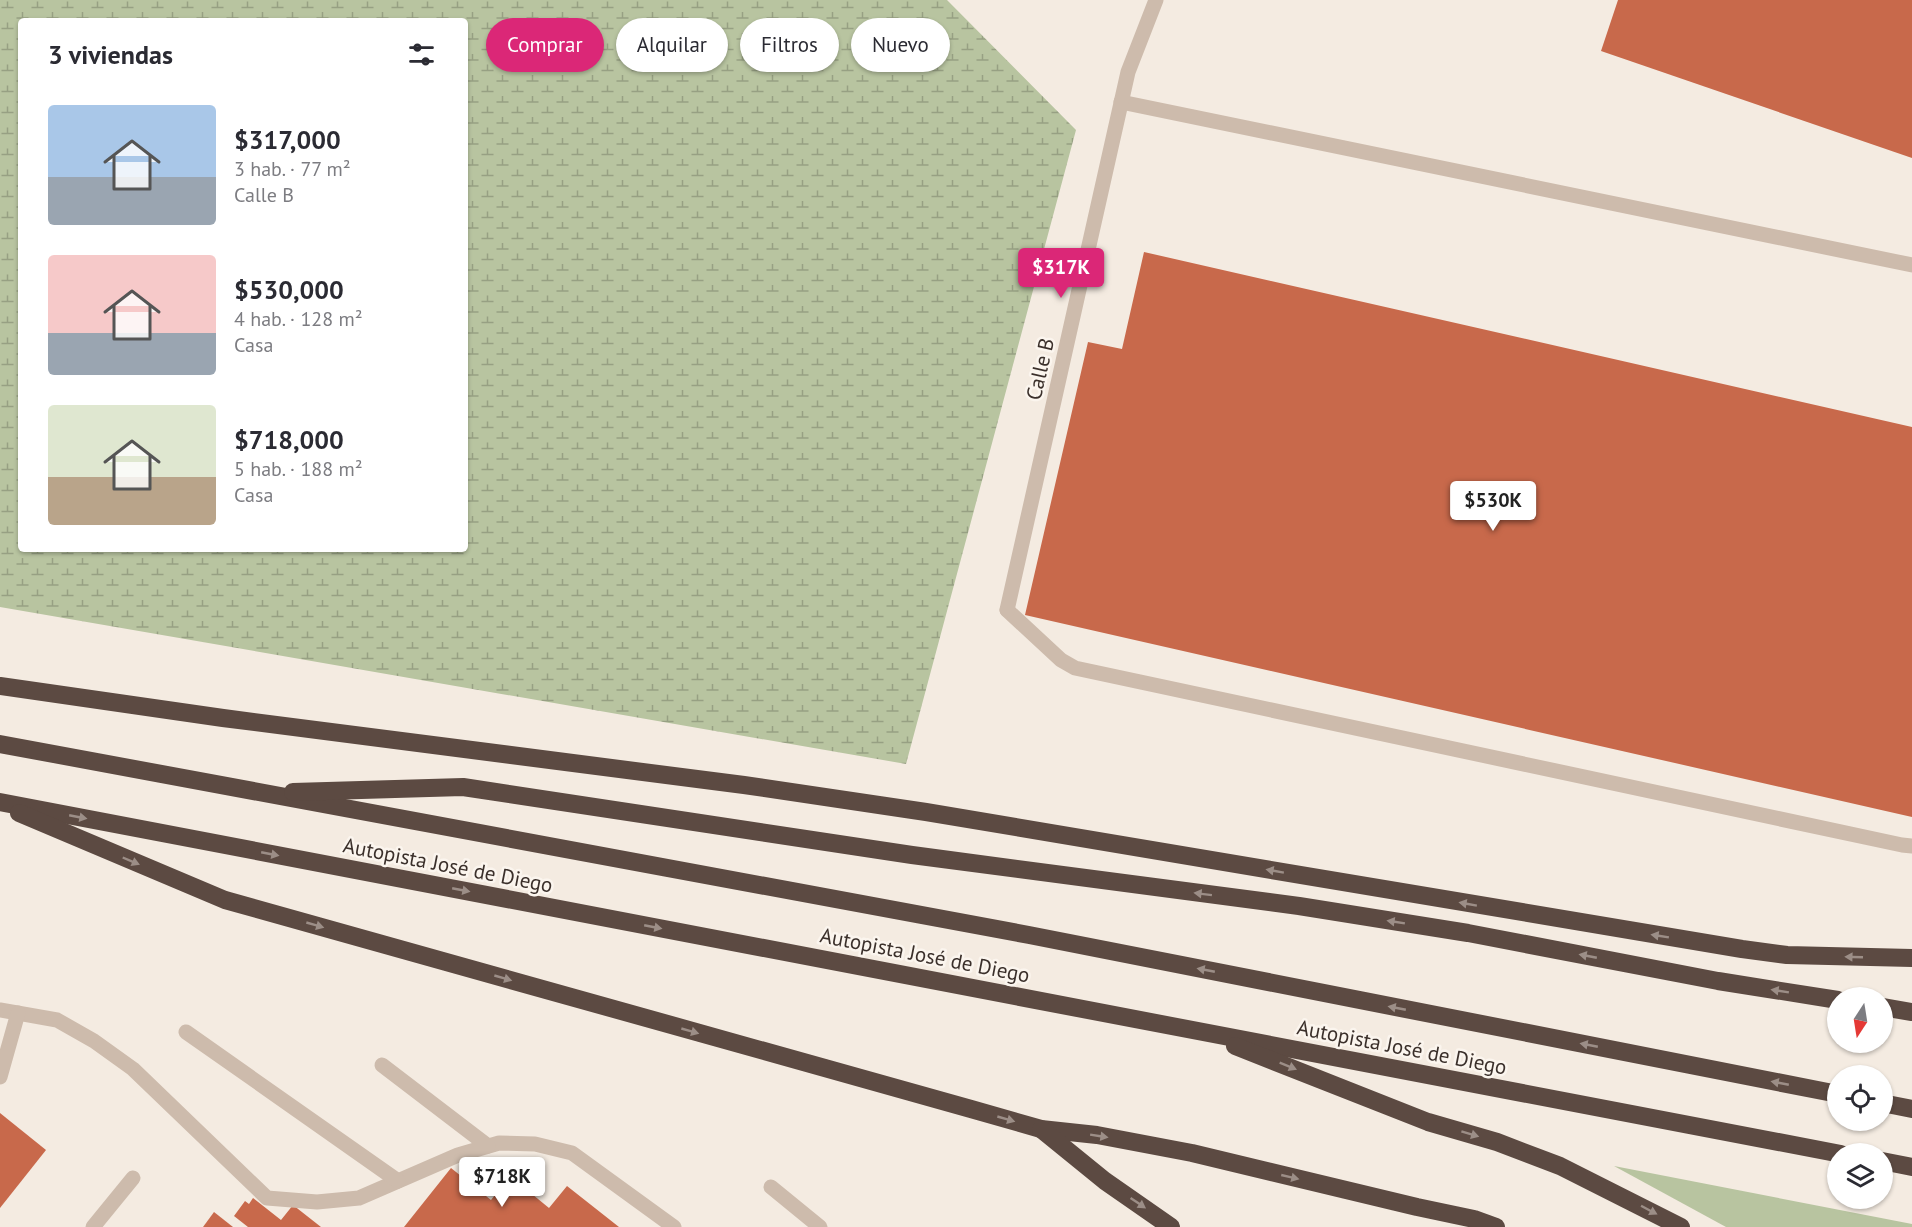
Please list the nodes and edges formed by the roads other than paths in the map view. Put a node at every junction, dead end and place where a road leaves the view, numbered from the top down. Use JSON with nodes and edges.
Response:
{"nodes":[{"id":1,"x":1156,"y":0,"type":"edge"},
{"id":2,"x":1122,"y":102,"type":"junction"},
{"id":3,"x":1912,"y":265,"type":"edge"},
{"id":4,"x":0,"y":686,"type":"edge"},
{"id":5,"x":0,"y":744,"type":"edge"},
{"id":6,"x":258,"y":793,"type":"junction"},
{"id":7,"x":0,"y":804,"type":"edge"},
{"id":8,"x":1912,"y":846,"type":"edge"},
{"id":9,"x":1912,"y":958,"type":"edge"},
{"id":10,"x":1827,"y":998,"type":"edge"},
{"id":11,"x":1893,"y":1009,"type":"edge"},
{"id":12,"x":0,"y":1010,"type":"edge"},
{"id":13,"x":1912,"y":1012,"type":"edge"},
{"id":14,"x":18,"y":1013,"type":"junction"},
{"id":15,"x":1194,"y":1030,"type":"junction"},
{"id":16,"x":186,"y":1032,"type":"dead end"},
{"id":17,"x":382,"y":1065,"type":"dead end"},
{"id":18,"x":0,"y":1077,"type":"edge"},
{"id":19,"x":1827,"y":1092,"type":"edge"},
{"id":20,"x":1893,"y":1105,"type":"edge"},
{"id":21,"x":1912,"y":1109,"type":"edge"},
{"id":22,"x":1041,"y":1129,"type":"junction"},
{"id":23,"x":488,"y":1146,"type":"junction"},
{"id":24,"x":1827,"y":1151,"type":"edge"},
{"id":25,"x":1893,"y":1163,"type":"edge"},
{"id":26,"x":1912,"y":1167,"type":"edge"},
{"id":27,"x":133,"y":1178,"type":"dead end"},
{"id":28,"x":398,"y":1181,"type":"junction"},
{"id":29,"x":771,"y":1187,"type":"dead end"},
{"id":30,"x":93,"y":1227,"type":"edge"},
{"id":31,"x":674,"y":1227,"type":"edge"},
{"id":32,"x":820,"y":1227,"type":"edge"},
{"id":33,"x":1171,"y":1227,"type":"edge"},
{"id":34,"x":1496,"y":1227,"type":"edge"},
{"id":35,"x":1681,"y":1227,"type":"edge"}],
"edges":[{"from":1,"to":2,"type":"street","name":"Calle B"},
{"from":2,"to":3,"type":"street"},
{"from":2,"to":8,"type":"street","name":"Calle B"},
{"from":9,"to":4,"type":"highway","one_way":true},
{"from":5,"to":6,"type":"highway","name":"Autopista José de Diego"},
{"from":10,"to":6,"type":"highway","one_way":true},
{"from":19,"to":6,"type":"highway","name":"Autopista José de Diego","one_way":true},
{"from":7,"to":15,"type":"highway","name":"Autopista José de Diego","one_way":true},
{"from":7,"to":22,"type":"highway","one_way":true},
{"from":11,"to":13,"type":"highway"},
{"from":12,"to":14,"type":"street"},
{"from":14,"to":18,"type":"street"},
{"from":14,"to":28,"type":"street"},
{"from":15,"to":24,"type":"highway","name":"Autopista José de Diego"},
{"from":15,"to":35,"type":"highway","one_way":true},
{"from":16,"to":28,"type":"street"},
{"from":17,"to":23,"type":"street"},
{"from":20,"to":21,"type":"highway"},
{"from":22,"to":33,"type":"highway","one_way":true},
{"from":22,"to":34,"type":"highway","one_way":true},
{"from":23,"to":28,"type":"street"},
{"from":23,"to":31,"type":"street"},
{"from":25,"to":26,"type":"highway"},
{"from":27,"to":30,"type":"street"},
{"from":29,"to":32,"type":"street"}]}
